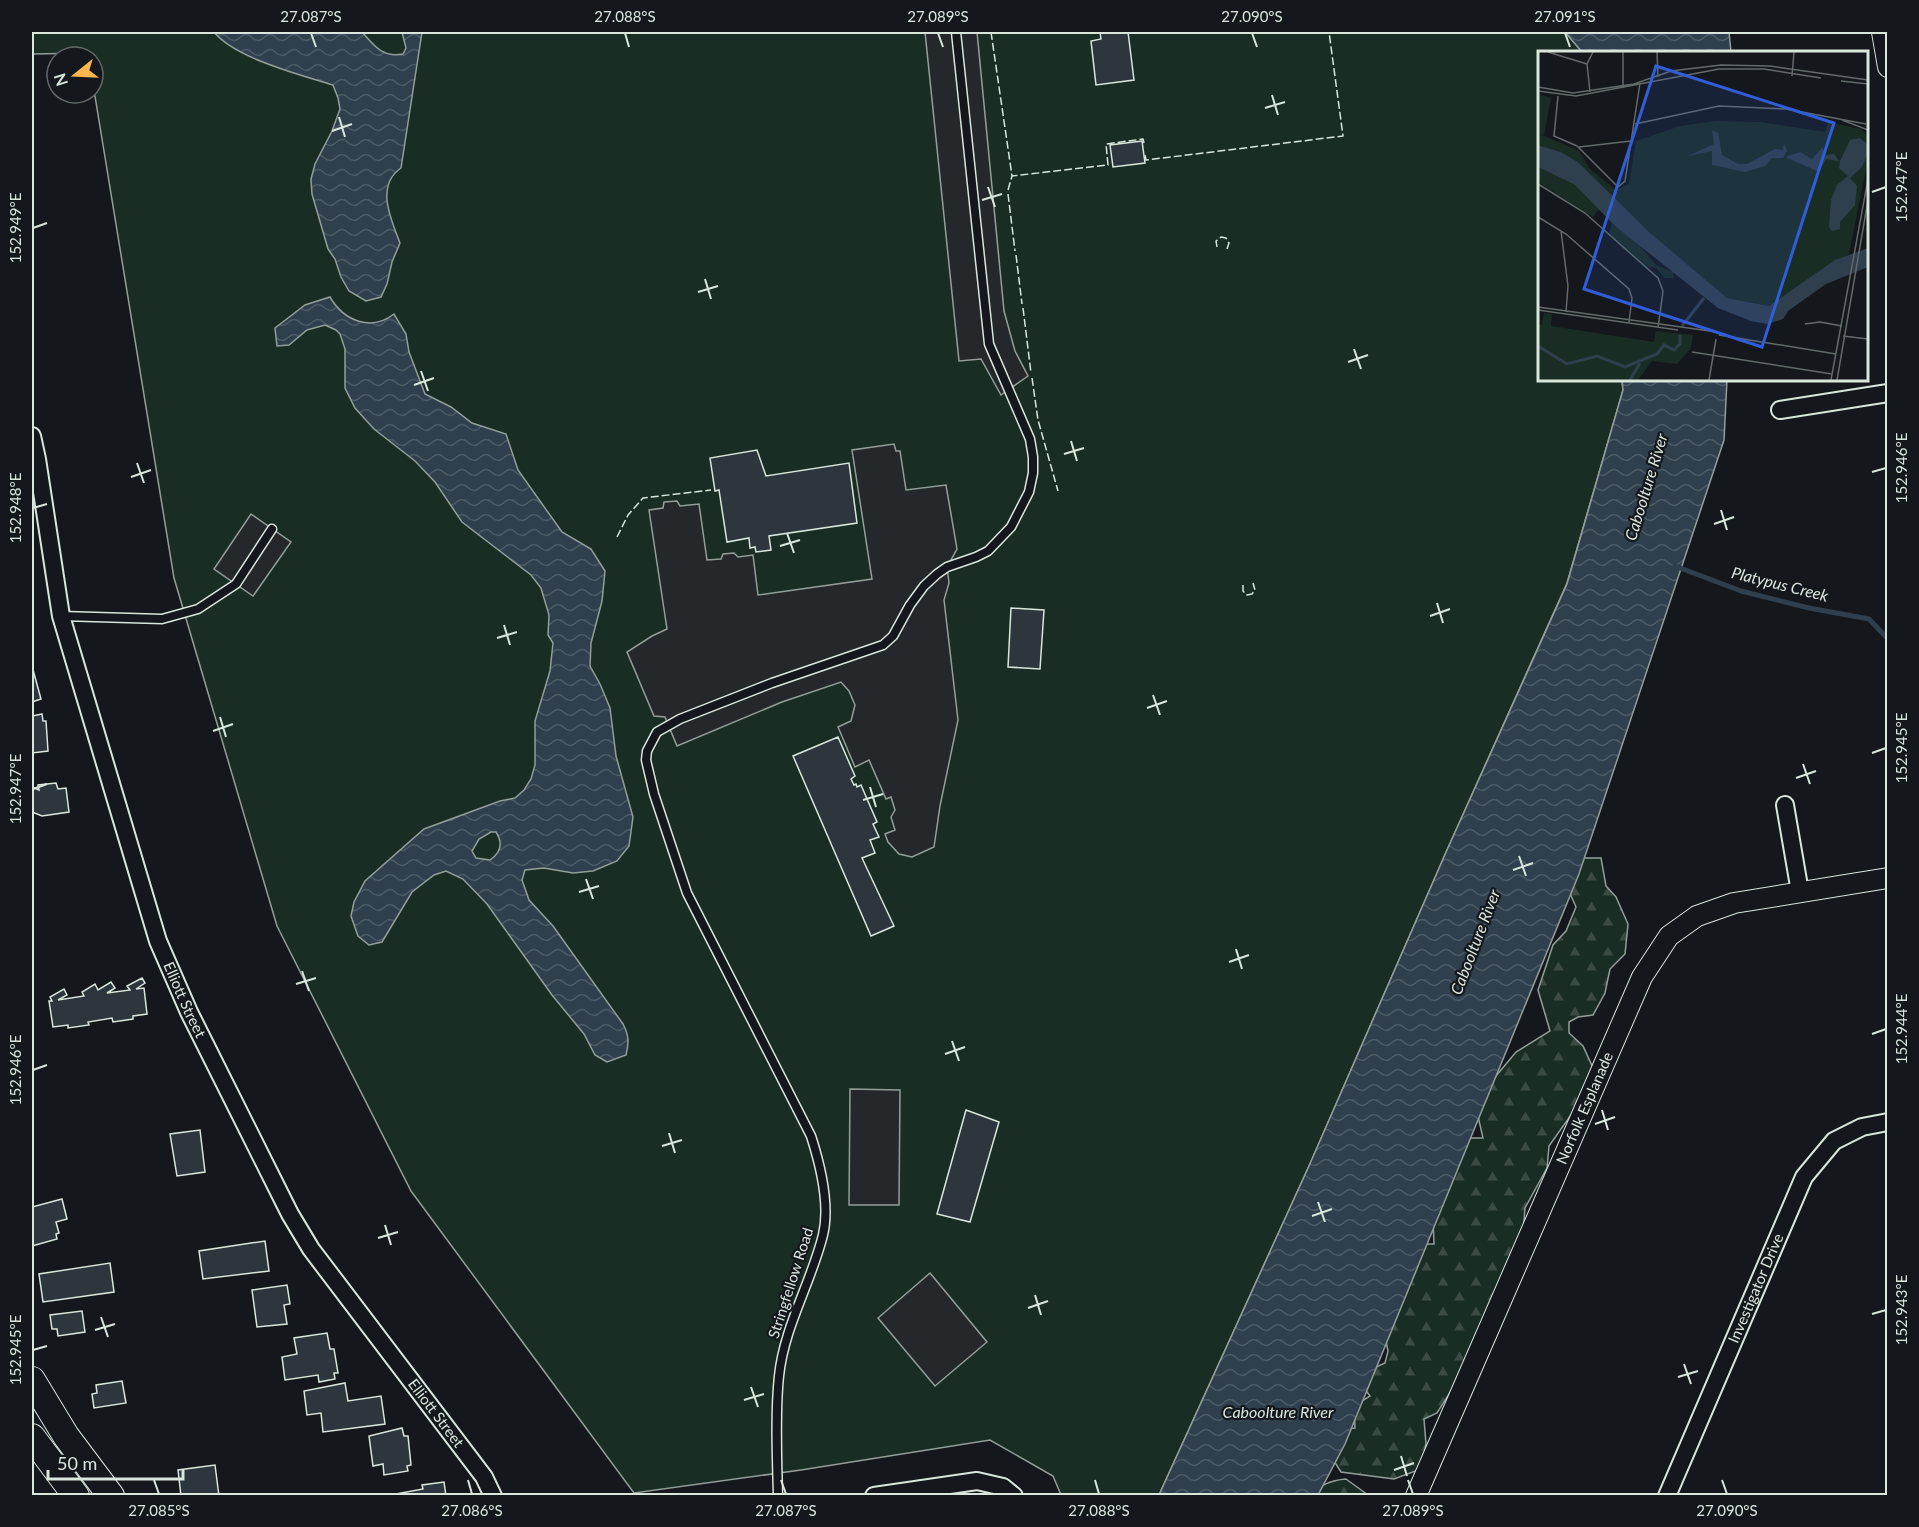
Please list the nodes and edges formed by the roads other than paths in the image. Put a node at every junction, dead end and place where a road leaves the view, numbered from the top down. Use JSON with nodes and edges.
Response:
{"nodes":[{"id":1,"x":957,"y":32,"type":"edge"},
{"id":2,"x":1882,"y":32,"type":"edge"},
{"id":3,"x":1887,"y":67,"type":"edge"},
{"id":4,"x":1887,"y":393,"type":"edge"},
{"id":5,"x":1780,"y":410,"type":"dead end"},
{"id":6,"x":32,"y":436,"type":"edge"},
{"id":7,"x":272,"y":529,"type":"dead end"},
{"id":8,"x":61,"y":616,"type":"junction"},
{"id":9,"x":1785,"y":805,"type":"dead end"},
{"id":10,"x":1887,"y":878,"type":"edge"},
{"id":11,"x":1800,"y":892,"type":"junction"},
{"id":12,"x":1887,"y":1122,"type":"edge"},
{"id":13,"x":32,"y":1380,"type":"edge"},
{"id":14,"x":32,"y":1437,"type":"edge"},
{"id":15,"x":95,"y":1475,"type":"junction"},
{"id":16,"x":73,"y":1495,"type":"edge"},
{"id":17,"x":111,"y":1496,"type":"edge"},
{"id":18,"x":493,"y":1496,"type":"edge"},
{"id":19,"x":778,"y":1496,"type":"edge"},
{"id":20,"x":874,"y":1496,"type":"edge"},
{"id":21,"x":1014,"y":1496,"type":"edge"},
{"id":22,"x":1416,"y":1496,"type":"edge"},
{"id":23,"x":1667,"y":1496,"type":"edge"}],
"edges":[{"from":1,"to":19,"type":"lane","name":"Stringfellow Road"},
{"from":2,"to":3,"type":"street"},
{"from":4,"to":5,"type":"street"},
{"from":6,"to":8,"type":"street","name":"Elliott Street"},
{"from":7,"to":8,"type":"lane"},
{"from":8,"to":18,"type":"street","name":"Elliott Street"},
{"from":9,"to":11,"type":"street"},
{"from":10,"to":11,"type":"street","name":"Norfolk Esplanade"},
{"from":11,"to":22,"type":"street","name":"Norfolk Esplanade"},
{"from":12,"to":23,"type":"street","name":"Investigator Drive"},
{"from":13,"to":15,"type":"main road"},
{"from":14,"to":16,"type":"main road"},
{"from":15,"to":16,"type":"street"},
{"from":15,"to":17,"type":"main road"},
{"from":20,"to":21,"type":"street"}]}
